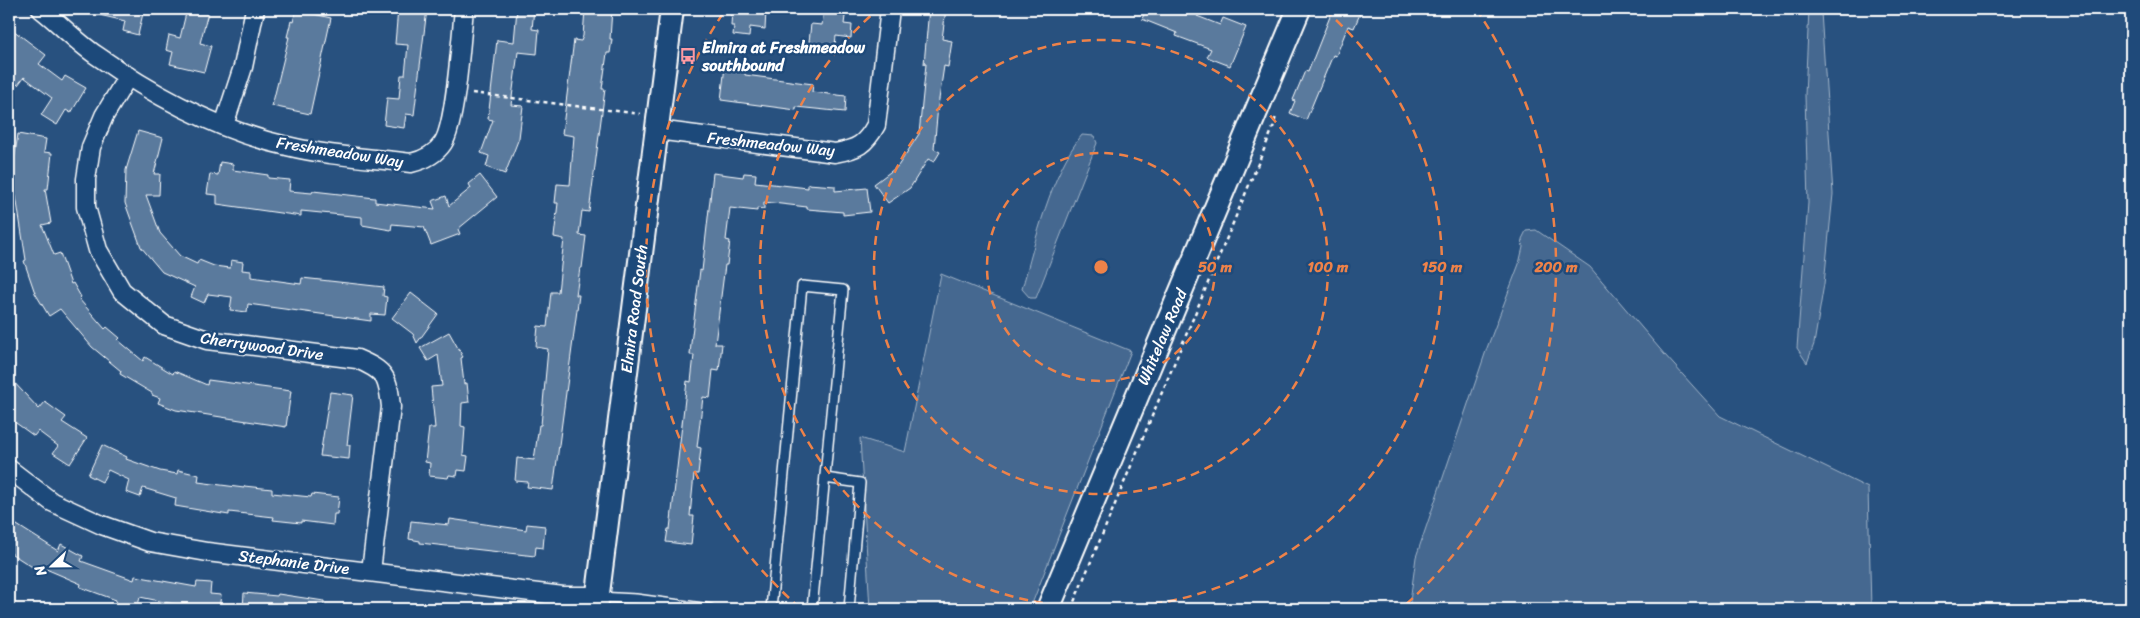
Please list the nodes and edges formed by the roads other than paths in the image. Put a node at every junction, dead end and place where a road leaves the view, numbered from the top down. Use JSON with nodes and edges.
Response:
{"nodes":[{"id":1,"x":41,"y":9,"type":"edge"},
{"id":2,"x":256,"y":9,"type":"edge"},
{"id":3,"x":464,"y":9,"type":"edge"},
{"id":4,"x":672,"y":9,"type":"edge"},
{"id":5,"x":890,"y":9,"type":"edge"},
{"id":6,"x":1299,"y":9,"type":"edge"},
{"id":7,"x":128,"y":76,"type":"junction"},
{"id":8,"x":658,"y":123,"type":"junction"},
{"id":9,"x":224,"y":125,"type":"junction"},
{"id":10,"x":9,"y":469,"type":"edge"},
{"id":11,"x":825,"y":478,"type":"junction"},
{"id":12,"x":371,"y":571,"type":"junction"},
{"id":13,"x":597,"y":603,"type":"edge"},
{"id":14,"x":710,"y":609,"type":"edge"},
{"id":15,"x":771,"y":609,"type":"edge"},
{"id":16,"x":812,"y":609,"type":"edge"},
{"id":17,"x":849,"y":609,"type":"edge"},
{"id":18,"x":1048,"y":609,"type":"edge"}],
"edges":[{"from":1,"to":7,"type":"street","name":"Freshmeadow Way"},
{"from":2,"to":9,"type":"street"},
{"from":3,"to":9,"type":"street","name":"Freshmeadow Way"},
{"from":4,"to":8,"type":"street","name":"Elmira Road South"},
{"from":5,"to":8,"type":"street","name":"Freshmeadow Way"},
{"from":6,"to":18,"type":"street","name":"Whitelaw Road"},
{"from":7,"to":9,"type":"street","name":"Freshmeadow Way"},
{"from":7,"to":12,"type":"street","name":"Cherrywood Drive"},
{"from":8,"to":13,"type":"street","name":"Elmira Road South"},
{"from":10,"to":12,"type":"street","name":"Stephanie Drive"},
{"from":11,"to":15,"type":"lane"},
{"from":11,"to":16,"type":"lane"},
{"from":11,"to":17,"type":"lane"},
{"from":12,"to":13,"type":"street","name":"Stephanie Drive"},
{"from":13,"to":14,"type":"lane"}]}
